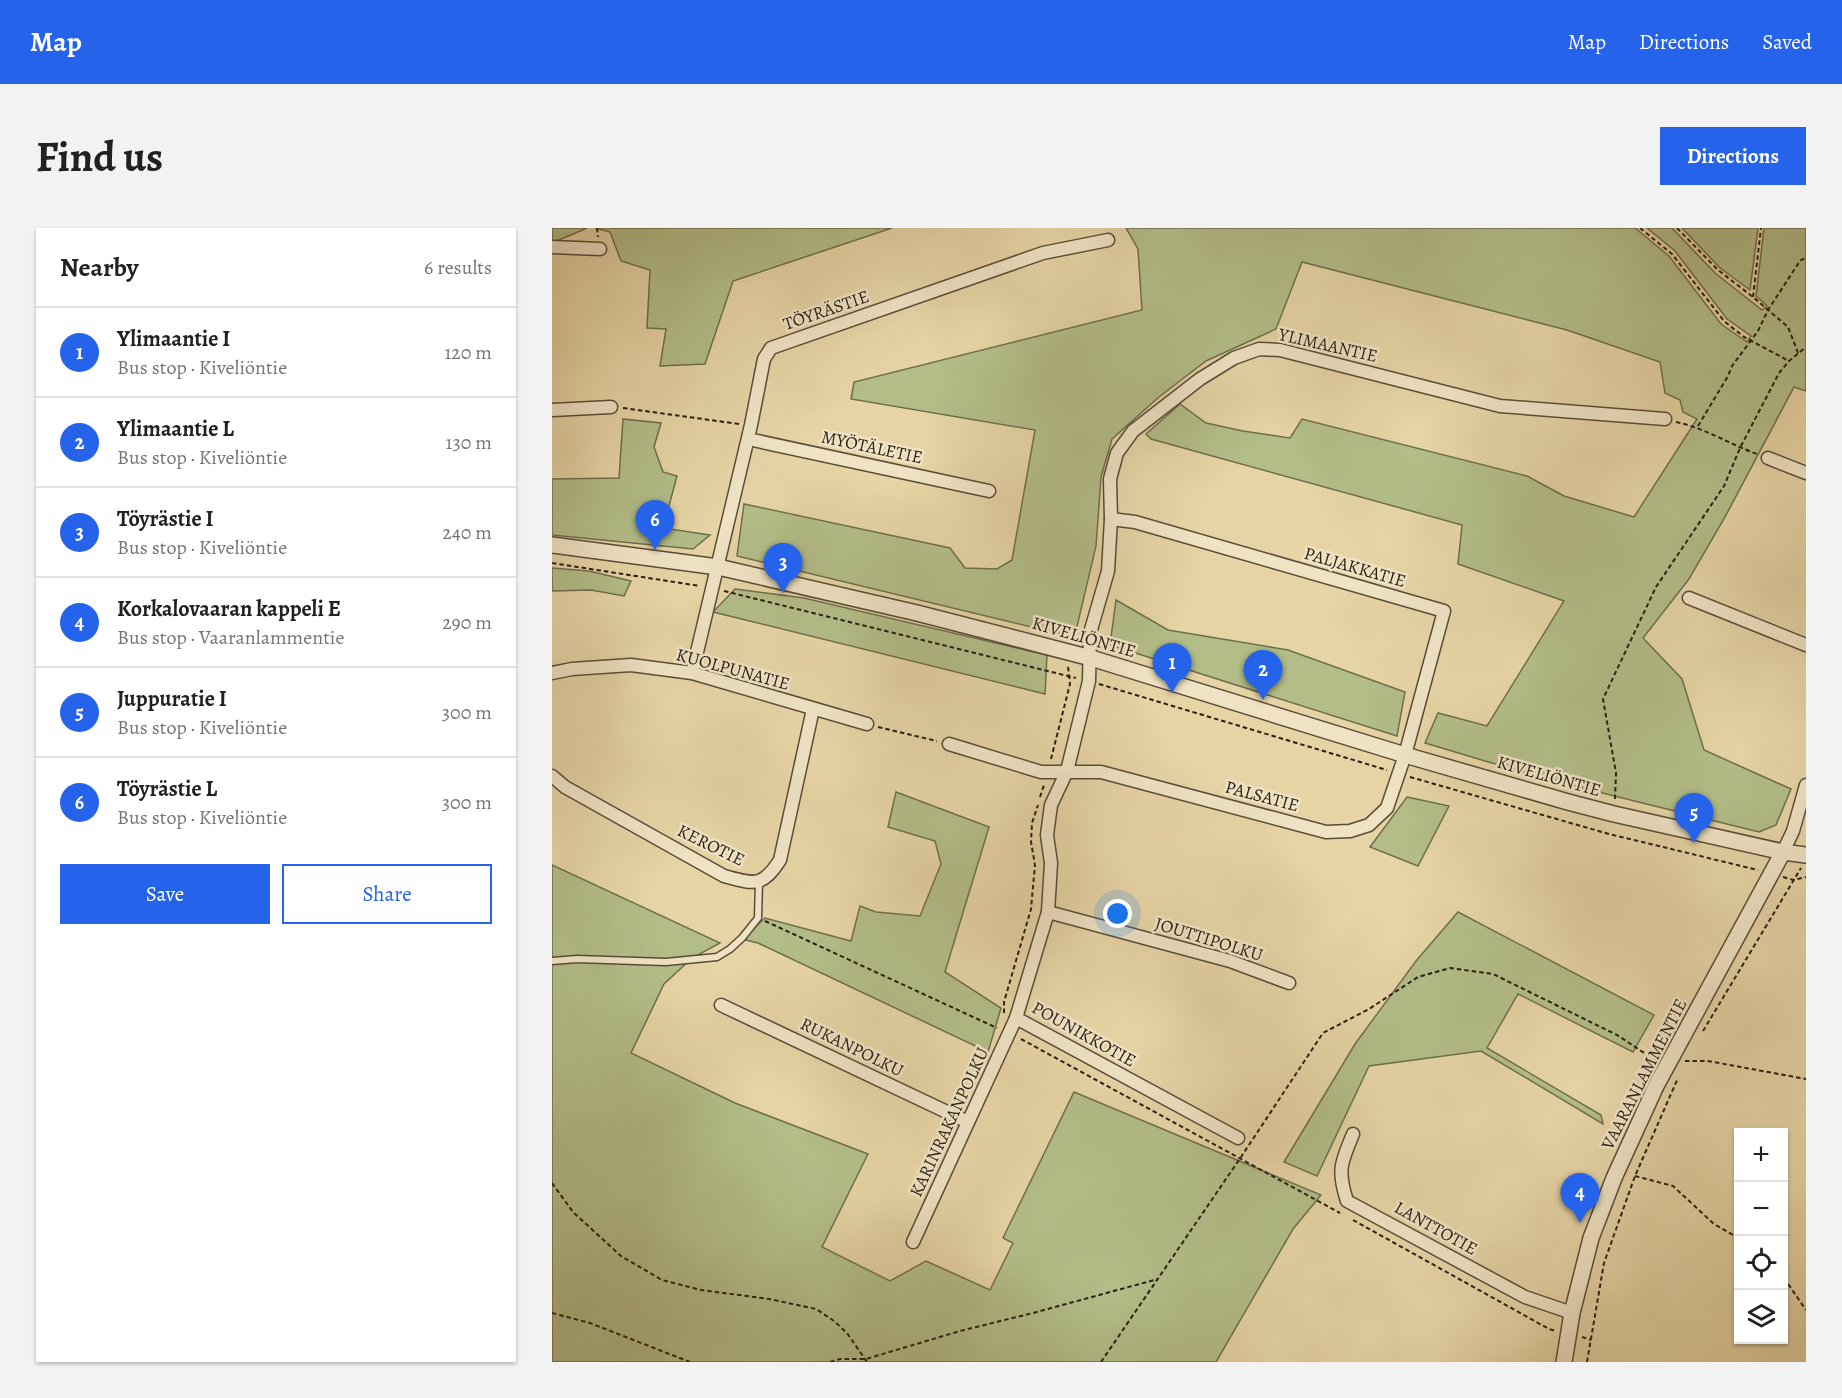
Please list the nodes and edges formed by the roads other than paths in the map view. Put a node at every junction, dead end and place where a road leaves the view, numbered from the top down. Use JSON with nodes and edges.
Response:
{"nodes":[{"id":1,"x":1108,"y":240,"type":"dead end"},
{"id":2,"x":552,"y":248,"type":"edge"},
{"id":3,"x":600,"y":249,"type":"dead end"},
{"id":4,"x":611,"y":407,"type":"road end"},
{"id":5,"x":552,"y":410,"type":"edge"},
{"id":6,"x":1665,"y":419,"type":"road end"},
{"id":7,"x":748,"y":439,"type":"junction"},
{"id":8,"x":1768,"y":458,"type":"road end"},
{"id":9,"x":1806,"y":473,"type":"edge"},
{"id":10,"x":989,"y":491,"type":"dead end"},
{"id":11,"x":1111,"y":519,"type":"junction"},
{"id":12,"x":552,"y":545,"type":"edge"},
{"id":13,"x":718,"y":567,"type":"junction"},
{"id":14,"x":1689,"y":598,"type":"dead end"},
{"id":15,"x":1806,"y":645,"type":"edge"},
{"id":16,"x":1091,"y":658,"type":"junction"},
{"id":17,"x":552,"y":673,"type":"edge"},
{"id":18,"x":692,"y":673,"type":"junction"},
{"id":19,"x":813,"y":709,"type":"junction"},
{"id":20,"x":867,"y":724,"type":"road end"},
{"id":21,"x":950,"y":744,"type":"road end"},
{"id":22,"x":1405,"y":754,"type":"junction"},
{"id":23,"x":1066,"y":771,"type":"junction"},
{"id":24,"x":552,"y":776,"type":"edge"},
{"id":25,"x":1806,"y":785,"type":"edge"},
{"id":26,"x":1783,"y":852,"type":"junction"},
{"id":27,"x":1805,"y":854,"type":"edge"},
{"id":28,"x":759,"y":882,"type":"junction"},
{"id":29,"x":1048,"y":912,"type":"junction"},
{"id":30,"x":552,"y":961,"type":"edge"},
{"id":31,"x":1289,"y":983,"type":"dead end"},
{"id":32,"x":721,"y":1005,"type":"dead end"},
{"id":33,"x":1016,"y":1018,"type":"junction"},
{"id":34,"x":968,"y":1122,"type":"junction"},
{"id":35,"x":1353,"y":1134,"type":"dead end"},
{"id":36,"x":1238,"y":1138,"type":"dead end"},
{"id":37,"x":913,"y":1242,"type":"dead end"},
{"id":38,"x":1572,"y":1314,"type":"junction"},
{"id":39,"x":1564,"y":1362,"type":"edge"}],
"edges":[{"from":1,"to":7,"type":"street","name":"TÖYRÄSTIE"},
{"from":2,"to":3,"type":"street"},
{"from":4,"to":5,"type":"street"},
{"from":6,"to":11,"type":"street","name":"YLIMAANTIE"},
{"from":7,"to":10,"type":"street","name":"MYÖTÄLETIE"},
{"from":7,"to":13,"type":"street","name":"TÖYRÄSTIE"},
{"from":8,"to":9,"type":"street"},
{"from":11,"to":16,"type":"street","name":"YLIMAANTIE"},
{"from":11,"to":22,"type":"street","name":"PALJAKKATIE"},
{"from":12,"to":13,"type":"street","name":"KIVELIÖNTIE"},
{"from":13,"to":16,"type":"street","name":"KIVELIÖNTIE"},
{"from":13,"to":18,"type":"street","name":"TÖYRÄSTIE"},
{"from":14,"to":15,"type":"street"},
{"from":16,"to":22,"type":"street","name":"KIVELIÖNTIE"},
{"from":16,"to":23,"type":"street","name":"POUNIKKOTIE"},
{"from":17,"to":18,"type":"street","name":"KUOLPUNATIE"},
{"from":18,"to":19,"type":"street","name":"KUOLPUNATIE"},
{"from":19,"to":20,"type":"street","name":"KUOLPUNATIE"},
{"from":19,"to":28,"type":"street","name":"KEROTIE"},
{"from":21,"to":23,"type":"street","name":"PALSATIE"},
{"from":22,"to":23,"type":"street","name":"PALSATIE"},
{"from":22,"to":26,"type":"street","name":"KIVELIÖNTIE"},
{"from":23,"to":29,"type":"street","name":"POUNIKKOTIE"},
{"from":24,"to":28,"type":"street","name":"KEROTIE"},
{"from":25,"to":26,"type":"street"},
{"from":26,"to":27,"type":"street","name":"KIVELIÖNTIE"},
{"from":26,"to":38,"type":"street","name":"VAARANLAMMENTIE"},
{"from":28,"to":30,"type":"lane"},
{"from":29,"to":31,"type":"street","name":"JOUTTIPOLKU"},
{"from":29,"to":33,"type":"street","name":"POUNIKKOTIE"},
{"from":32,"to":34,"type":"street","name":"RUKANPOLKU"},
{"from":33,"to":34,"type":"street","name":"KARINRAKANPOLKU"},
{"from":33,"to":36,"type":"street","name":"POUNIKKOTIE"},
{"from":34,"to":37,"type":"street","name":"KARINRAKANPOLKU"},
{"from":35,"to":38,"type":"street","name":"LANTTOTIE"},
{"from":38,"to":39,"type":"street","name":"VAARANLAMMENTIE"}]}
